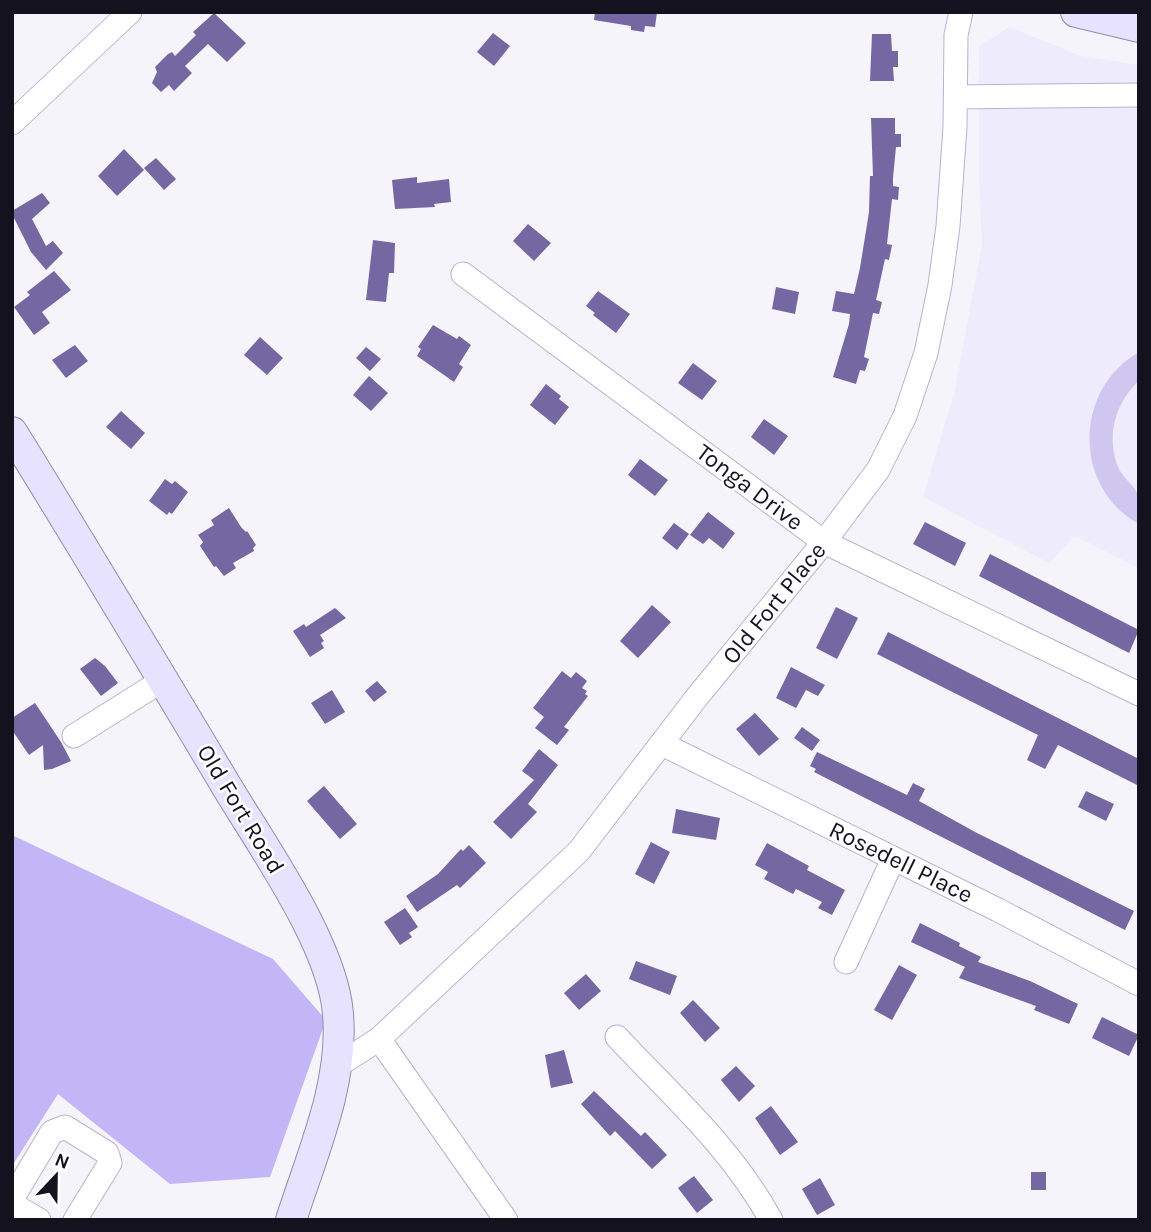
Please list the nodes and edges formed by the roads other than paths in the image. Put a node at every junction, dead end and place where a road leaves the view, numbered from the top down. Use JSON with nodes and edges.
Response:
{"nodes":[{"id":1,"x":130,"y":12,"type":"edge"},
{"id":2,"x":961,"y":12,"type":"edge"},
{"id":3,"x":1076,"y":12,"type":"edge"},
{"id":4,"x":1139,"y":27,"type":"edge"},
{"id":5,"x":1139,"y":95,"type":"edge"},
{"id":6,"x":956,"y":97,"type":"junction"},
{"id":7,"x":12,"y":122,"type":"edge"},
{"id":8,"x":463,"y":274,"type":"dead end"},
{"id":9,"x":12,"y":432,"type":"edge"},
{"id":10,"x":824,"y":542,"type":"junction"},
{"id":11,"x":163,"y":680,"type":"junction"},
{"id":12,"x":1139,"y":694,"type":"edge"},
{"id":13,"x":74,"y":736,"type":"dead end"},
{"id":14,"x":662,"y":744,"type":"junction"},
{"id":15,"x":893,"y":859,"type":"junction"},
{"id":16,"x":846,"y":962,"type":"dead end"},
{"id":17,"x":1139,"y":984,"type":"edge"},
{"id":18,"x":617,"y":1037,"type":"dead end"},
{"id":19,"x":379,"y":1039,"type":"junction"},
{"id":20,"x":337,"y":1066,"type":"junction"},
{"id":21,"x":22,"y":1211,"type":"edge"},
{"id":22,"x":75,"y":1220,"type":"edge"},
{"id":23,"x":291,"y":1220,"type":"edge"},
{"id":24,"x":506,"y":1220,"type":"edge"},
{"id":25,"x":771,"y":1220,"type":"edge"}],
"edges":[{"from":1,"to":7,"type":"street"},
{"from":2,"to":6,"type":"street","name":"Old Fort Place"},
{"from":3,"to":4,"type":"main road"},
{"from":5,"to":6,"type":"street"},
{"from":6,"to":10,"type":"street","name":"Old Fort Place"},
{"from":8,"to":10,"type":"street","name":"Tonga Drive"},
{"from":9,"to":11,"type":"main road","name":"Old Fort Road"},
{"from":10,"to":12,"type":"street","name":"Tonga Drive"},
{"from":10,"to":14,"type":"street","name":"Old Fort Place"},
{"from":11,"to":13,"type":"street"},
{"from":11,"to":20,"type":"main road","name":"Old Fort Road"},
{"from":14,"to":15,"type":"street","name":"Rosedell Place"},
{"from":14,"to":19,"type":"street","name":"Old Fort Place"},
{"from":15,"to":16,"type":"street"},
{"from":15,"to":17,"type":"street","name":"Rosedell Place"},
{"from":18,"to":25,"type":"street"},
{"from":19,"to":20,"type":"street","name":"Old Fort Place"},
{"from":19,"to":24,"type":"street"},
{"from":20,"to":23,"type":"main road","name":"Old Fort Road"},
{"from":21,"to":22,"type":"street"}]}
